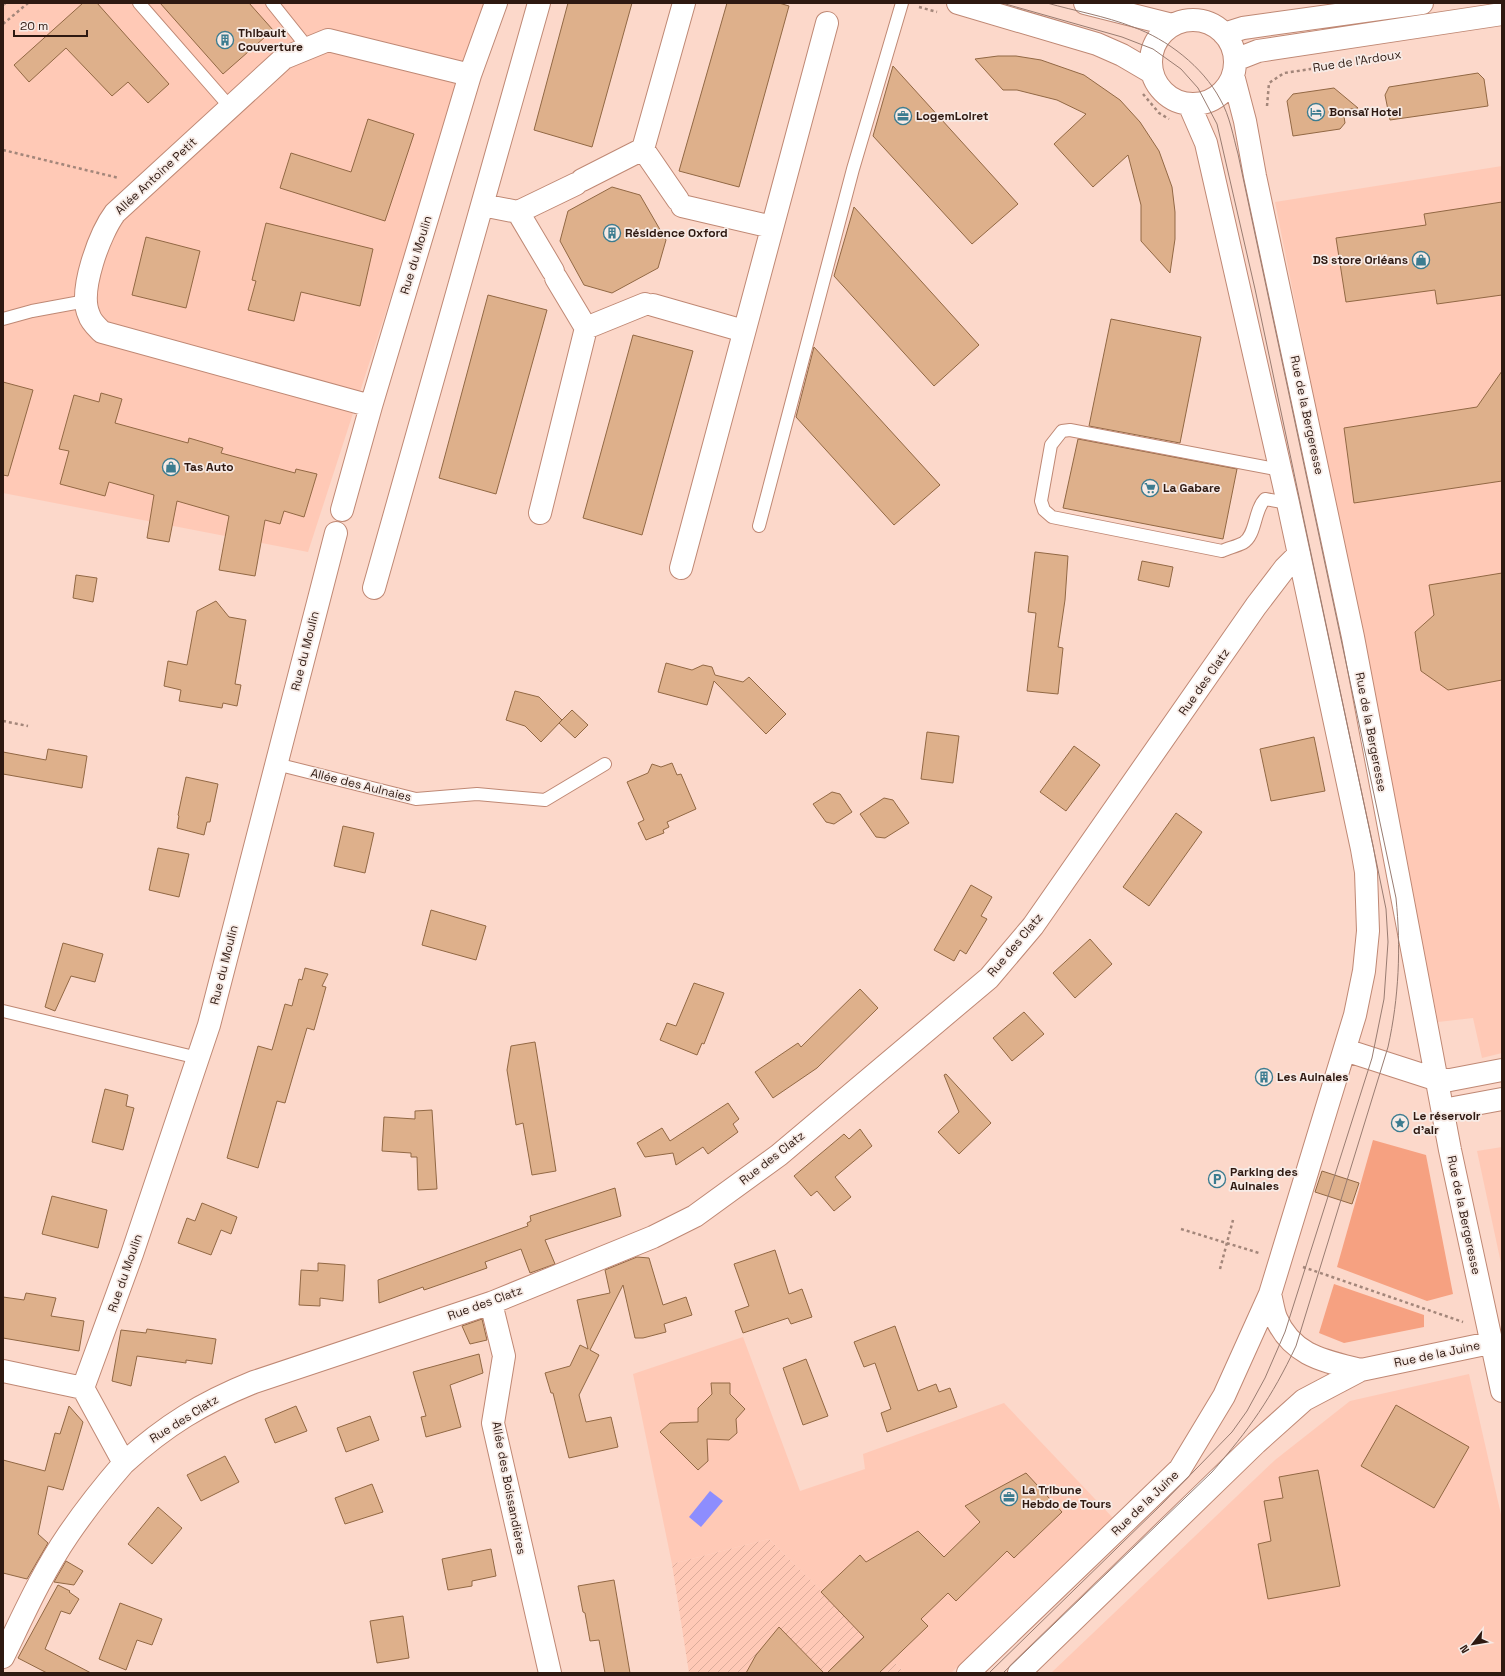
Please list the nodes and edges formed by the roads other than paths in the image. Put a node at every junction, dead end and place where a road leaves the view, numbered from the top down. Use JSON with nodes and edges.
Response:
{"nodes":[{"id":1,"x":139,"y":3,"type":"edge"},
{"id":2,"x":272,"y":3,"type":"edge"},
{"id":3,"x":496,"y":3,"type":"edge"},
{"id":4,"x":539,"y":3,"type":"edge"},
{"id":5,"x":684,"y":3,"type":"edge"},
{"id":6,"x":902,"y":3,"type":"edge"},
{"id":7,"x":958,"y":3,"type":"edge"},
{"id":8,"x":1085,"y":3,"type":"edge"},
{"id":9,"x":1422,"y":3,"type":"edge"},
{"id":10,"x":1502,"y":14,"type":"edge"},
{"id":11,"x":1183,"y":16,"type":"edge"},
{"id":12,"x":827,"y":23,"type":"dead end"},
{"id":13,"x":1224,"y":34,"type":"junction"},
{"id":14,"x":308,"y":48,"type":"junction"},
{"id":15,"x":1234,"y":67,"type":"junction"},
{"id":16,"x":1151,"y":72,"type":"junction"},
{"id":17,"x":470,"y":75,"type":"junction"},
{"id":18,"x":1189,"y":104,"type":"junction"},
{"id":19,"x":230,"y":107,"type":"junction"},
{"id":20,"x":643,"y":149,"type":"junction"},
{"id":21,"x":482,"y":205,"type":"junction"},
{"id":22,"x":518,"y":212,"type":"junction"},
{"id":23,"x":772,"y":227,"type":"junction"},
{"id":24,"x":86,"y":301,"type":"junction"},
{"id":25,"x":3,"y":319,"type":"edge"},
{"id":26,"x":586,"y":328,"type":"junction"},
{"id":27,"x":744,"y":331,"type":"junction"},
{"id":28,"x":371,"y":406,"type":"junction"},
{"id":29,"x":1281,"y":470,"type":"junction"},
{"id":30,"x":1288,"y":503,"type":"junction"},
{"id":31,"x":342,"y":510,"type":"dead end"},
{"id":32,"x":540,"y":514,"type":"dead end"},
{"id":33,"x":759,"y":526,"type":"dead end"},
{"id":34,"x":336,"y":533,"type":"dead end"},
{"id":35,"x":1299,"y":554,"type":"junction"},
{"id":36,"x":681,"y":568,"type":"dead end"},
{"id":37,"x":374,"y":588,"type":"dead end"},
{"id":38,"x":276,"y":764,"type":"junction"},
{"id":39,"x":604,"y":764,"type":"dead end"},
{"id":40,"x":3,"y":1011,"type":"edge"},
{"id":41,"x":1345,"y":1050,"type":"junction"},
{"id":42,"x":198,"y":1058,"type":"junction"},
{"id":43,"x":1502,"y":1070,"type":"edge"},
{"id":44,"x":1438,"y":1080,"type":"junction"},
{"id":45,"x":1502,"y":1099,"type":"edge"},
{"id":46,"x":1443,"y":1110,"type":"junction"},
{"id":47,"x":1270,"y":1294,"type":"junction"},
{"id":48,"x":491,"y":1303,"type":"junction"},
{"id":49,"x":1480,"y":1345,"type":"junction"},
{"id":50,"x":1361,"y":1370,"type":"junction"},
{"id":51,"x":3,"y":1371,"type":"edge"},
{"id":52,"x":83,"y":1388,"type":"junction"},
{"id":53,"x":1502,"y":1391,"type":"edge"},
{"id":54,"x":124,"y":1463,"type":"junction"},
{"id":55,"x":3,"y":1657,"type":"edge"},
{"id":56,"x":550,"y":1673,"type":"edge"},
{"id":57,"x":968,"y":1673,"type":"edge"},
{"id":58,"x":1019,"y":1673,"type":"edge"}],
"edges":[{"from":1,"to":19,"type":"lane"},
{"from":2,"to":14,"type":"lane"},
{"from":3,"to":17,"type":"street","name":"Rue du Moulin"},
{"from":4,"to":21,"type":"street"},
{"from":5,"to":20,"type":"street"},
{"from":6,"to":33,"type":"lane"},
{"from":7,"to":16,"type":"street"},
{"from":8,"to":11,"type":"street"},
{"from":9,"to":13,"type":"street"},
{"from":10,"to":15,"type":"street","name":"Rue de l'Ardoux"},
{"from":11,"to":13,"type":"street"},
{"from":11,"to":16,"type":"street"},
{"from":12,"to":23,"type":"street"},
{"from":13,"to":15,"type":"street"},
{"from":14,"to":17,"type":"street","name":"Allée Antoine Petit"},
{"from":14,"to":19,"type":"street","name":"Allée Antoine Petit"},
{"from":15,"to":18,"type":"street"},
{"from":15,"to":44,"type":"street","name":"Rue de la Bergeresse"},
{"from":16,"to":18,"type":"street"},
{"from":17,"to":28,"type":"street","name":"Rue du Moulin"},
{"from":18,"to":29,"type":"street"},
{"from":19,"to":24,"type":"street","name":"Allée Antoine Petit"},
{"from":20,"to":22,"type":"street"},
{"from":20,"to":23,"type":"street"},
{"from":21,"to":22,"type":"street"},
{"from":21,"to":37,"type":"street"},
{"from":22,"to":26,"type":"street"},
{"from":23,"to":27,"type":"street"},
{"from":24,"to":25,"type":"lane"},
{"from":24,"to":28,"type":"street","name":"Allée Antoine Petit"},
{"from":26,"to":27,"type":"street"},
{"from":26,"to":32,"type":"street"},
{"from":27,"to":36,"type":"street"},
{"from":28,"to":31,"type":"street","name":"Rue du Moulin"},
{"from":29,"to":30,"type":"street"},
{"from":29,"to":30,"type":"lane"},
{"from":30,"to":35,"type":"street"},
{"from":34,"to":38,"type":"street","name":"Rue du Moulin"},
{"from":35,"to":41,"type":"street"},
{"from":35,"to":48,"type":"street","name":"Rue des Clatz"},
{"from":38,"to":39,"type":"lane","name":"Allée des Aulnaies"},
{"from":38,"to":42,"type":"street","name":"Rue du Moulin"},
{"from":40,"to":42,"type":"lane"},
{"from":41,"to":44,"type":"street"},
{"from":41,"to":47,"type":"street","name":"Rue de la Juine"},
{"from":42,"to":52,"type":"street","name":"Rue du Moulin"},
{"from":43,"to":44,"type":"street"},
{"from":44,"to":46,"type":"street","name":"Rue de la Bergeresse"},
{"from":45,"to":46,"type":"street"},
{"from":46,"to":49,"type":"street","name":"Rue de la Bergeresse"},
{"from":47,"to":50,"type":"street","name":"Rue de la Juine"},
{"from":47,"to":57,"type":"street","name":"Rue de la Juine"},
{"from":48,"to":54,"type":"street","name":"Rue des Clatz"},
{"from":48,"to":56,"type":"street","name":"Allée des Boissandières"},
{"from":49,"to":50,"type":"street","name":"Rue de la Juine"},
{"from":49,"to":53,"type":"street","name":"Rue de la Bergeresse"},
{"from":50,"to":58,"type":"street","name":"Rue de la Juine"},
{"from":51,"to":52,"type":"street"},
{"from":52,"to":54,"type":"street"},
{"from":54,"to":55,"type":"street","name":"Rue des Clatz"}]}
